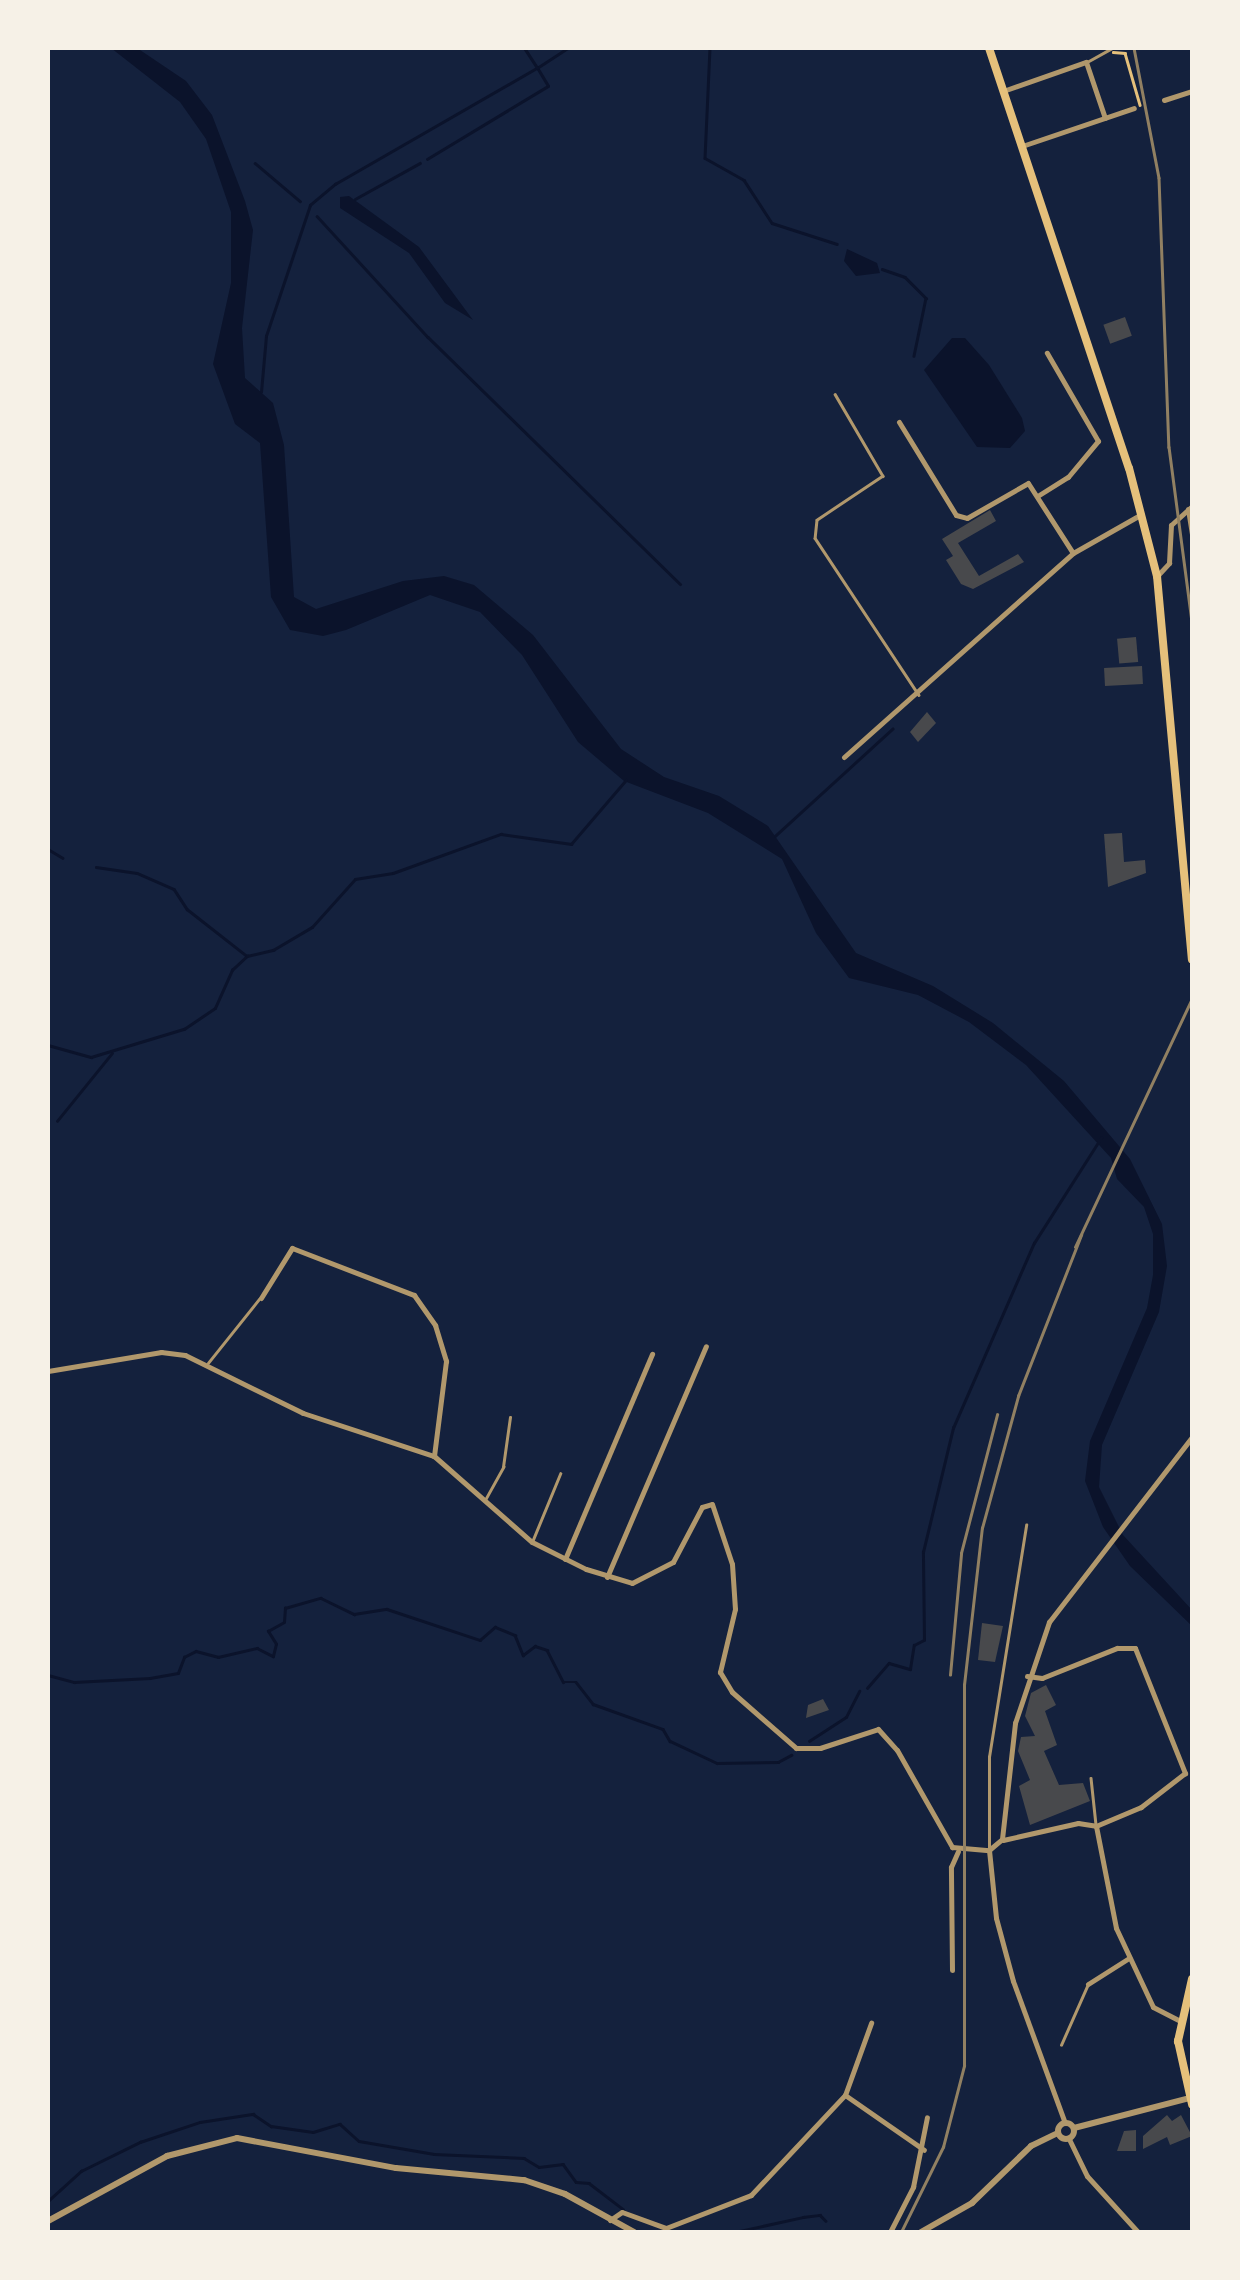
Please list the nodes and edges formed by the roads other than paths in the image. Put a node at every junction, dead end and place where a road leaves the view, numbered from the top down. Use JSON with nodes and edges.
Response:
{"nodes":[{"id":1,"x":989,"y":48,"type":"edge"},
{"id":2,"x":1112,"y":50,"type":"edge"},
{"id":3,"x":1086,"y":62,"type":"junction"},
{"id":4,"x":1004,"y":91,"type":"junction"},
{"id":5,"x":1192,"y":91,"type":"edge"},
{"id":6,"x":1164,"y":100,"type":"dead end"},
{"id":7,"x":1137,"y":107,"type":"road end"},
{"id":8,"x":1105,"y":118,"type":"junction"},
{"id":9,"x":1022,"y":146,"type":"junction"},
{"id":10,"x":1047,"y":354,"type":"dead end"},
{"id":11,"x":834,"y":394,"type":"dead end"},
{"id":12,"x":900,"y":422,"type":"dead end"},
{"id":13,"x":1039,"y":495,"type":"junction"},
{"id":14,"x":1190,"y":507,"type":"edge"},
{"id":15,"x":1143,"y":514,"type":"junction"},
{"id":16,"x":1192,"y":535,"type":"edge"},
{"id":17,"x":1074,"y":553,"type":"junction"},
{"id":18,"x":1157,"y":576,"type":"junction"},
{"id":19,"x":919,"y":695,"type":"junction"},
{"id":20,"x":844,"y":756,"type":"dead end"},
{"id":21,"x":1190,"y":918,"type":"edge"},
{"id":22,"x":1192,"y":959,"type":"edge"},
{"id":23,"x":260,"y":1298,"type":"joint"},
{"id":24,"x":706,"y":1346,"type":"dead end"},
{"id":25,"x":652,"y":1354,"type":"dead end"},
{"id":26,"x":206,"y":1364,"type":"junction"},
{"id":27,"x":48,"y":1371,"type":"edge"},
{"id":28,"x":510,"y":1417,"type":"dead end"},
{"id":29,"x":1192,"y":1437,"type":"edge"},
{"id":30,"x":434,"y":1456,"type":"junction"},
{"id":31,"x":560,"y":1474,"type":"dead end"},
{"id":32,"x":484,"y":1501,"type":"junction"},
{"id":33,"x":1026,"y":1525,"type":"dead end"},
{"id":34,"x":532,"y":1542,"type":"junction"},
{"id":35,"x":564,"y":1559,"type":"junction"},
{"id":36,"x":607,"y":1578,"type":"junction"},
{"id":37,"x":1027,"y":1676,"type":"junction"},
{"id":38,"x":1091,"y":1778,"type":"dead end"},
{"id":39,"x":1096,"y":1826,"type":"junction"},
{"id":40,"x":1002,"y":1840,"type":"junction"},
{"id":41,"x":989,"y":1850,"type":"junction"},
{"id":42,"x":958,"y":1851,"type":"junction"},
{"id":43,"x":1130,"y":1958,"type":"junction"},
{"id":44,"x":952,"y":1970,"type":"dead end"},
{"id":45,"x":1192,"y":1979,"type":"edge"},
{"id":46,"x":1088,"y":1984,"type":"joint"},
{"id":47,"x":1180,"y":2020,"type":"junction"},
{"id":48,"x":871,"y":2023,"type":"dead end"},
{"id":49,"x":1061,"y":2045,"type":"dead end"},
{"id":50,"x":844,"y":2095,"type":"junction"},
{"id":51,"x":1191,"y":2101,"type":"edge"},
{"id":52,"x":926,"y":2117,"type":"dead end"},
{"id":53,"x":1065,"y":2123,"type":"junction"},
{"id":54,"x":1074,"y":2128,"type":"junction"},
{"id":55,"x":1058,"y":2134,"type":"junction"},
{"id":56,"x":1069,"y":2139,"type":"junction"},
{"id":57,"x":924,"y":2150,"type":"junction"},
{"id":58,"x":610,"y":2220,"type":"junction"},
{"id":59,"x":48,"y":2221,"type":"edge"},
{"id":60,"x":634,"y":2232,"type":"edge"},
{"id":61,"x":890,"y":2232,"type":"edge"},
{"id":62,"x":921,"y":2232,"type":"edge"},
{"id":63,"x":1138,"y":2232,"type":"edge"}],
"edges":[{"from":1,"to":4,"type":"main road"},
{"from":2,"to":3,"type":"lane"},
{"from":3,"to":4,"type":"street"},
{"from":3,"to":8,"type":"street"},
{"from":4,"to":9,"type":"main road"},
{"from":5,"to":6,"type":"street"},
{"from":7,"to":8,"type":"street"},
{"from":8,"to":9,"type":"street"},
{"from":9,"to":15,"type":"main road"},
{"from":10,"to":13,"type":"street"},
{"from":11,"to":19,"type":"lane"},
{"from":12,"to":13,"type":"street"},
{"from":13,"to":17,"type":"street"},
{"from":14,"to":16,"type":"street"},
{"from":14,"to":18,"type":"street"},
{"from":15,"to":17,"type":"street"},
{"from":15,"to":18,"type":"main road"},
{"from":17,"to":19,"type":"street"},
{"from":18,"to":21,"type":"main road"},
{"from":19,"to":20,"type":"street"},
{"from":21,"to":22,"type":"main road"},
{"from":23,"to":26,"type":"lane"},
{"from":23,"to":30,"type":"street"},
{"from":24,"to":36,"type":"street"},
{"from":25,"to":35,"type":"street"},
{"from":26,"to":27,"type":"street"},
{"from":26,"to":30,"type":"street"},
{"from":28,"to":32,"type":"lane"},
{"from":29,"to":37,"type":"street"},
{"from":30,"to":32,"type":"street"},
{"from":31,"to":34,"type":"lane"},
{"from":32,"to":34,"type":"street"},
{"from":33,"to":41,"type":"lane"},
{"from":34,"to":35,"type":"street"},
{"from":35,"to":36,"type":"street"},
{"from":36,"to":42,"type":"street"},
{"from":37,"to":39,"type":"street"},
{"from":37,"to":40,"type":"street"},
{"from":38,"to":39,"type":"lane"},
{"from":39,"to":40,"type":"street"},
{"from":39,"to":43,"type":"street"},
{"from":40,"to":41,"type":"street"},
{"from":41,"to":42,"type":"street"},
{"from":41,"to":53,"type":"street"},
{"from":42,"to":44,"type":"street"},
{"from":43,"to":46,"type":"street"},
{"from":43,"to":47,"type":"street"},
{"from":45,"to":47,"type":"main road"},
{"from":46,"to":49,"type":"lane"},
{"from":47,"to":51,"type":"main road"},
{"from":48,"to":50,"type":"street"},
{"from":50,"to":57,"type":"street"},
{"from":50,"to":58,"type":"street"},
{"from":51,"to":54,"type":"street"},
{"from":52,"to":57,"type":"street"},
{"from":53,"to":54,"type":"street"},
{"from":53,"to":55,"type":"street"},
{"from":54,"to":56,"type":"street"},
{"from":55,"to":56,"type":"street"},
{"from":55,"to":62,"type":"street"},
{"from":56,"to":63,"type":"street"},
{"from":57,"to":61,"type":"street"},
{"from":58,"to":59,"type":"street"},
{"from":58,"to":60,"type":"street"}]}
